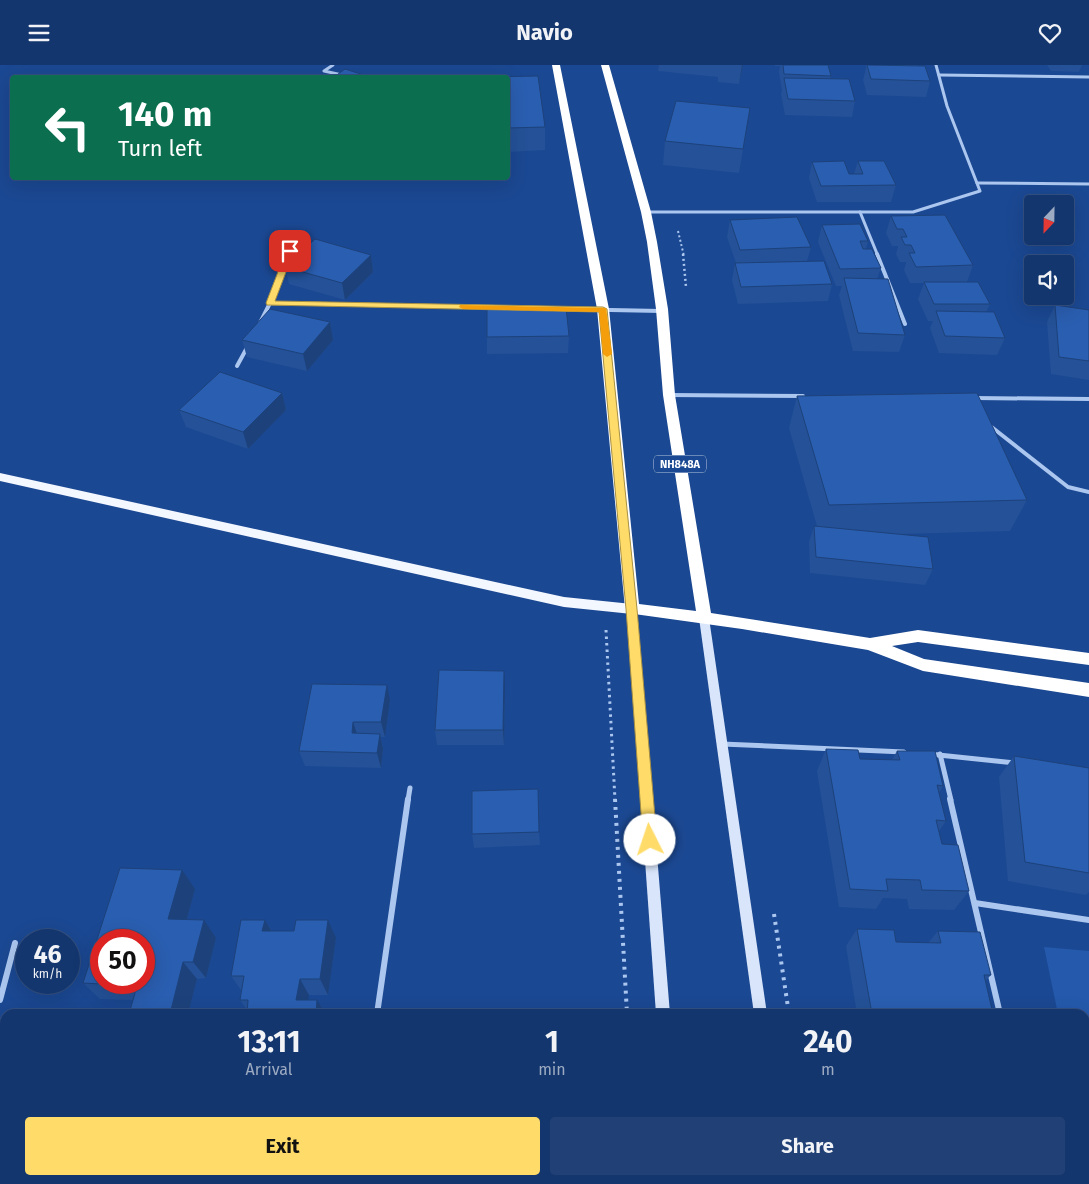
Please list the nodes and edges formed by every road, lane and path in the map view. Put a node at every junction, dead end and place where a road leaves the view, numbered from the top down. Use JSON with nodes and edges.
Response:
{"nodes":[{"id":1,"x":333,"y":65,"type":"edge"},
{"id":2,"x":556,"y":65,"type":"edge"},
{"id":3,"x":605,"y":65,"type":"edge"},
{"id":4,"x":936,"y":65,"type":"edge"},
{"id":5,"x":342,"y":75,"type":"edge"},
{"id":6,"x":939,"y":75,"type":"junction"},
{"id":7,"x":1089,"y":77,"type":"edge"},
{"id":8,"x":977,"y":183,"type":"junction"},
{"id":9,"x":1089,"y":184,"type":"edge"},
{"id":10,"x":860,"y":211,"type":"junction"},
{"id":11,"x":646,"y":212,"type":"junction"},
{"id":12,"x":290,"y":251,"type":"dead end"},
{"id":13,"x":270,"y":303,"type":"junction"},
{"id":14,"x":544,"y":308,"type":"edge"},
{"id":15,"x":554,"y":309,"type":"edge"},
{"id":16,"x":603,"y":309,"type":"junction"},
{"id":17,"x":662,"y":310,"type":"junction"},
{"id":18,"x":905,"y":324,"type":"dead end"},
{"id":19,"x":258,"y":327,"type":"edge"},
{"id":20,"x":254,"y":335,"type":"edge"},
{"id":21,"x":237,"y":366,"type":"dead end"},
{"id":22,"x":669,"y":395,"type":"junction"},
{"id":23,"x":808,"y":397,"type":"edge"},
{"id":24,"x":964,"y":398,"type":"edge"},
{"id":25,"x":1089,"y":399,"type":"edge"},
{"id":26,"x":984,"y":422,"type":"edge"},
{"id":27,"x":0,"y":477,"type":"edge"},
{"id":28,"x":1089,"y":492,"type":"edge"},
{"id":29,"x":632,"y":609,"type":"junction"},
{"id":30,"x":704,"y":618,"type":"junction"},
{"id":31,"x":605,"y":627,"type":"dead end"},
{"id":32,"x":869,"y":644,"type":"junction"},
{"id":33,"x":1089,"y":659,"type":"edge"},
{"id":34,"x":1089,"y":690,"type":"edge"},
{"id":35,"x":722,"y":744,"type":"junction"},
{"id":36,"x":910,"y":753,"type":"edge"},
{"id":37,"x":920,"y":753,"type":"edge"},
{"id":38,"x":940,"y":754,"type":"junction"},
{"id":39,"x":1024,"y":764,"type":"edge"},
{"id":40,"x":410,"y":788,"type":"dead end"},
{"id":41,"x":974,"y":903,"type":"junction"},
{"id":42,"x":1089,"y":920,"type":"edge"},
{"id":43,"x":15,"y":943,"type":"dead end"},
{"id":44,"x":0,"y":1000,"type":"edge"},
{"id":45,"x":378,"y":1009,"type":"edge"},
{"id":46,"x":628,"y":1009,"type":"edge"},
{"id":47,"x":664,"y":1009,"type":"edge"},
{"id":48,"x":760,"y":1009,"type":"edge"},
{"id":49,"x":999,"y":1009,"type":"edge"}],
"edges":[{"from":1,"to":5,"type":"street"},
{"from":2,"to":16,"type":"highway"},
{"from":3,"to":11,"type":"highway","number":"NH848A"},
{"from":4,"to":6,"type":"street"},
{"from":6,"to":7,"type":"street"},
{"from":6,"to":8,"type":"street"},
{"from":8,"to":9,"type":"street"},
{"from":8,"to":10,"type":"street"},
{"from":10,"to":11,"type":"street"},
{"from":10,"to":18,"type":"street"},
{"from":11,"to":17,"type":"highway","number":"NH848A"},
{"from":12,"to":13,"type":"street"},
{"from":13,"to":14,"type":"street"},
{"from":13,"to":19,"type":"street"},
{"from":15,"to":16,"type":"street"},
{"from":16,"to":17,"type":"street"},
{"from":16,"to":29,"type":"highway"},
{"from":17,"to":22,"type":"highway","number":"NH848A"},
{"from":20,"to":21,"type":"street"},
{"from":22,"to":23,"type":"street"},
{"from":22,"to":30,"type":"highway","number":"NH848A"},
{"from":24,"to":25,"type":"street"},
{"from":26,"to":28,"type":"street"},
{"from":27,"to":29,"type":"main road"},
{"from":29,"to":30,"type":"highway"},
{"from":29,"to":47,"type":"main road"},
{"from":30,"to":32,"type":"highway"},
{"from":30,"to":35,"type":"main road"},
{"from":31,"to":46,"type":"path"},
{"from":32,"to":33,"type":"highway"},
{"from":32,"to":34,"type":"highway"},
{"from":35,"to":36,"type":"street"},
{"from":35,"to":48,"type":"main road"},
{"from":37,"to":38,"type":"street"},
{"from":38,"to":39,"type":"street"},
{"from":38,"to":41,"type":"street"},
{"from":40,"to":45,"type":"street"},
{"from":41,"to":42,"type":"street"},
{"from":41,"to":49,"type":"street"},
{"from":43,"to":44,"type":"street"}]}
